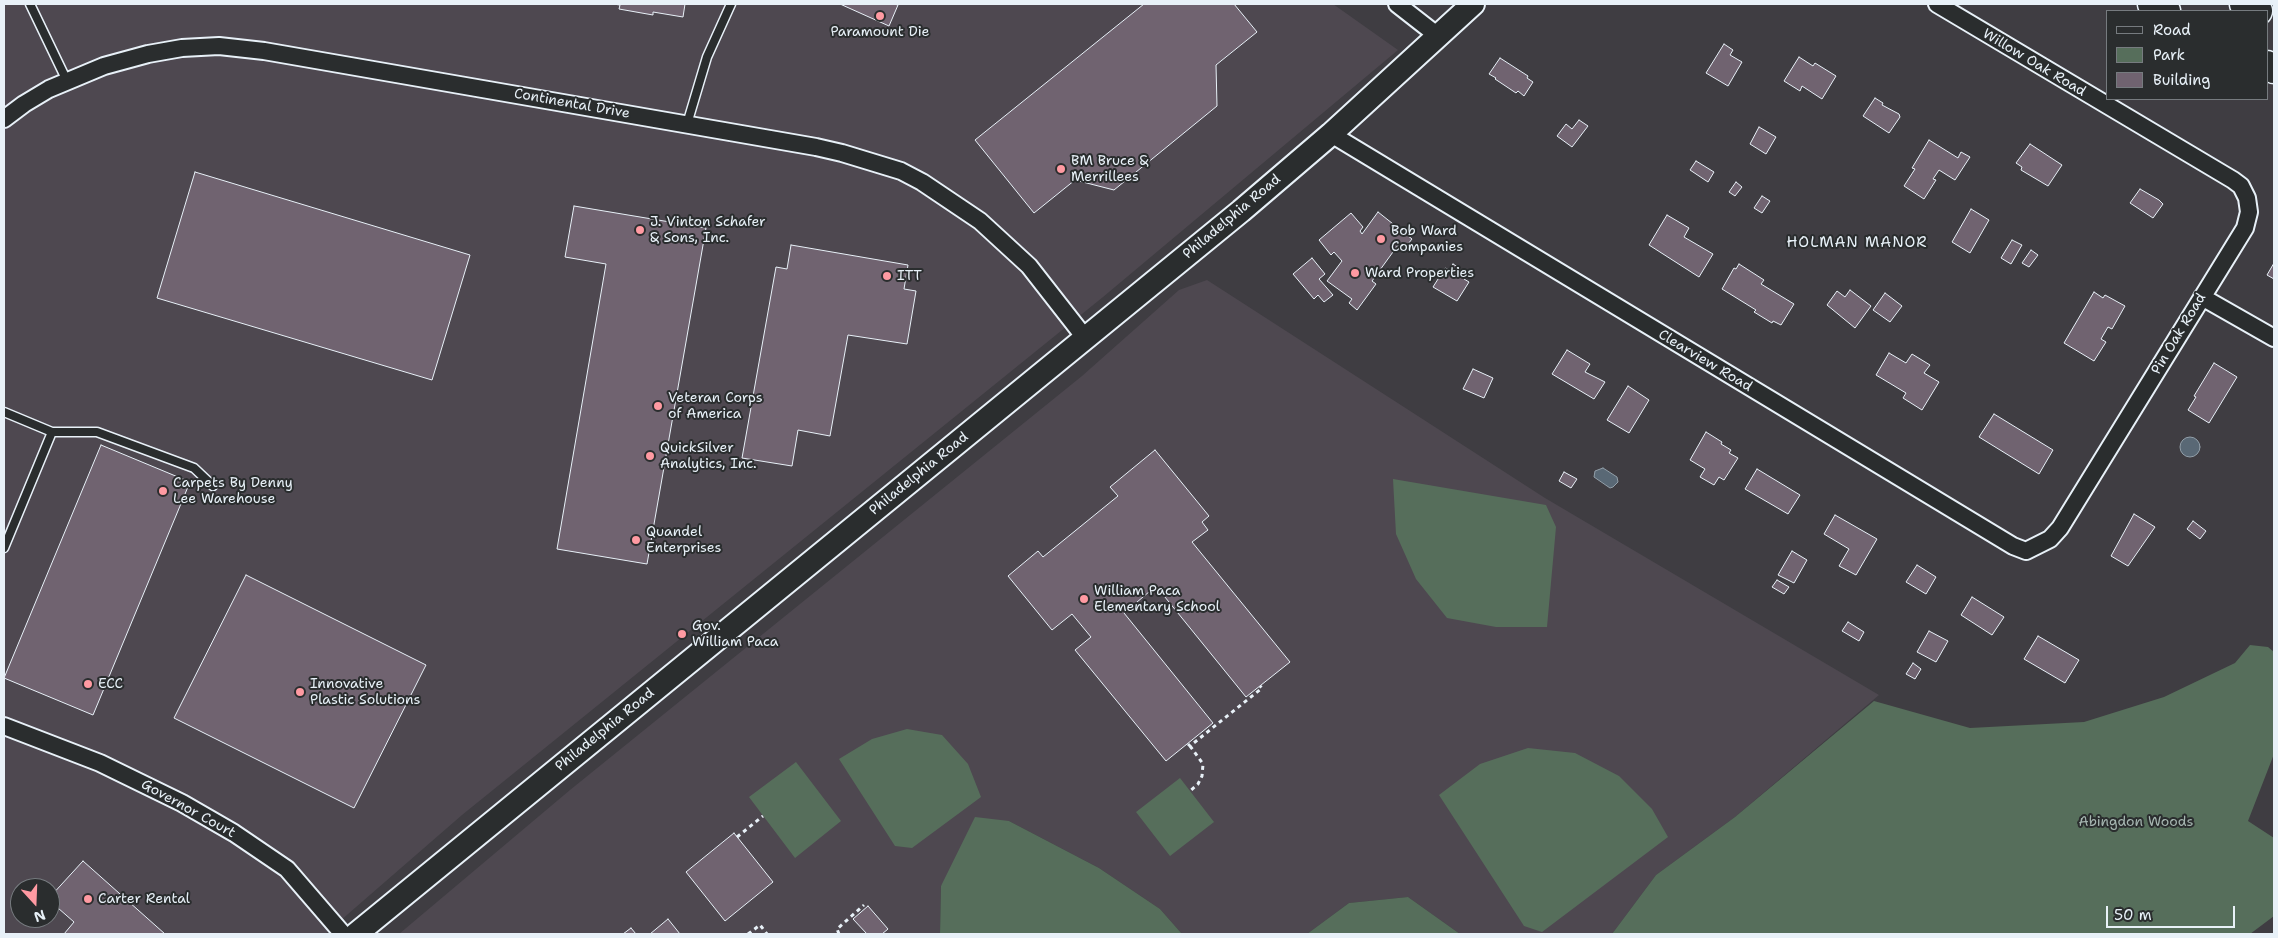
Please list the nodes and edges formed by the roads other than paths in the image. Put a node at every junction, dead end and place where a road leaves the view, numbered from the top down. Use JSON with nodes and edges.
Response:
{"nodes":[{"id":1,"x":30,"y":4,"type":"edge"},
{"id":2,"x":731,"y":4,"type":"edge"},
{"id":3,"x":1396,"y":4,"type":"edge"},
{"id":4,"x":1473,"y":4,"type":"edge"},
{"id":5,"x":1936,"y":4,"type":"edge"},
{"id":6,"x":2152,"y":4,"type":"edge"},
{"id":7,"x":2244,"y":4,"type":"edge"},
{"id":8,"x":2164,"y":10,"type":"edge"},
{"id":9,"x":2256,"y":10,"type":"edge"},
{"id":10,"x":1438,"y":36,"type":"junction"},
{"id":11,"x":67,"y":81,"type":"junction"},
{"id":12,"x":4,"y":119,"type":"edge"},
{"id":13,"x":687,"y":124,"type":"junction"},
{"id":14,"x":1331,"y":134,"type":"junction"},
{"id":15,"x":2210,"y":167,"type":"joint"},
{"id":16,"x":2202,"y":297,"type":"junction"},
{"id":17,"x":2274,"y":338,"type":"edge"},
{"id":18,"x":1086,"y":339,"type":"junction"},
{"id":19,"x":4,"y":412,"type":"edge"},
{"id":20,"x":52,"y":432,"type":"junction"},
{"id":21,"x":214,"y":486,"type":"dead end"},
{"id":22,"x":2072,"y":509,"type":"joint"},
{"id":23,"x":4,"y":548,"type":"edge"},
{"id":24,"x":4,"y":726,"type":"edge"},
{"id":25,"x":343,"y":934,"type":"edge"},
{"id":26,"x":356,"y":934,"type":"edge"}],
"edges":[{"from":1,"to":11,"type":"lane"},
{"from":2,"to":13,"type":"lane"},
{"from":3,"to":10,"type":"street"},
{"from":4,"to":10,"type":"main road","name":"Philadelphia Road"},
{"from":5,"to":15,"type":"street","name":"Willow Oak Road"},
{"from":6,"to":8,"type":"highway"},
{"from":7,"to":9,"type":"highway"},
{"from":10,"to":14,"type":"main road","name":"Philadelphia Road"},
{"from":11,"to":12,"type":"street","name":"Continental Drive"},
{"from":11,"to":13,"type":"street","name":"Continental Drive"},
{"from":13,"to":18,"type":"street","name":"Continental Drive"},
{"from":14,"to":18,"type":"main road","name":"Philadelphia Road"},
{"from":14,"to":22,"type":"street","name":"Clearview Road"},
{"from":15,"to":16,"type":"street","name":"Pin Oak Road"},
{"from":16,"to":17,"type":"street"},
{"from":16,"to":22,"type":"street","name":"Pin Oak Road"},
{"from":18,"to":26,"type":"main road","name":"Philadelphia Road"},
{"from":19,"to":20,"type":"lane"},
{"from":20,"to":21,"type":"lane"},
{"from":20,"to":23,"type":"lane"},
{"from":24,"to":25,"type":"street","name":"Governor Court"}]}
